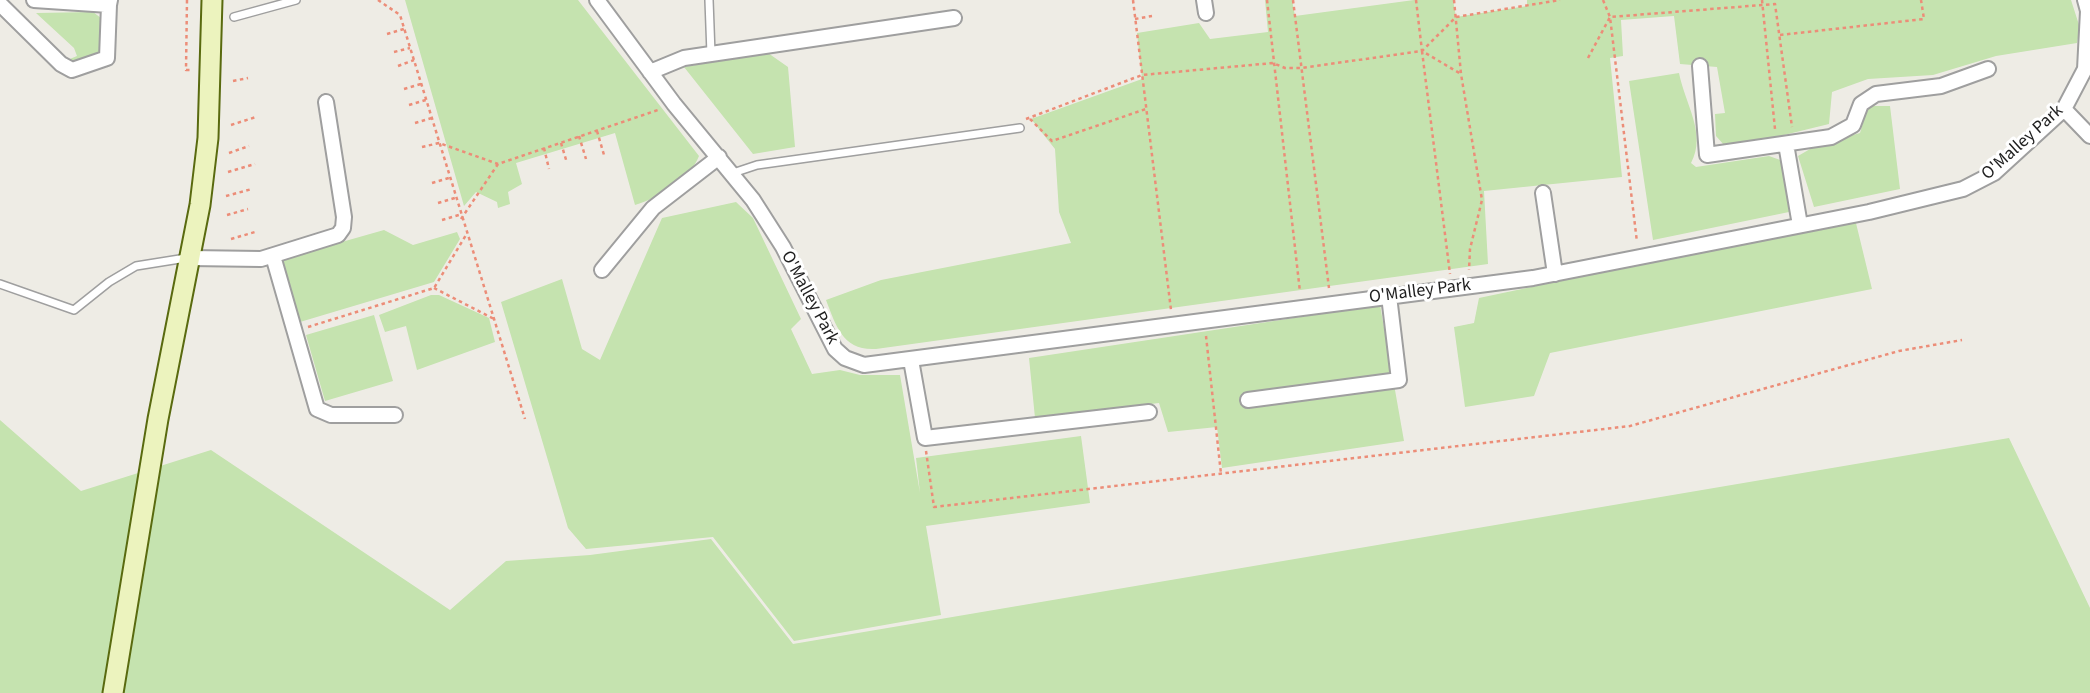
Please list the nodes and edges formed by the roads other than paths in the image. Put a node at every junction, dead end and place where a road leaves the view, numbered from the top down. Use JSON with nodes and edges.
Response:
{"nodes":[{"id":1,"x":33,"y":0,"type":"edge"},
{"id":2,"x":212,"y":0,"type":"edge"},
{"id":3,"x":296,"y":0,"type":"edge"},
{"id":4,"x":597,"y":0,"type":"edge"},
{"id":5,"x":709,"y":0,"type":"edge"},
{"id":6,"x":109,"y":2,"type":"edge"},
{"id":7,"x":0,"y":4,"type":"edge"},
{"id":8,"x":2088,"y":7,"type":"edge"},
{"id":9,"x":234,"y":17,"type":"dead end"},
{"id":10,"x":954,"y":18,"type":"dead end"},
{"id":11,"x":712,"y":55,"type":"junction"},
{"id":12,"x":1700,"y":66,"type":"dead end"},
{"id":13,"x":1988,"y":69,"type":"dead end"},
{"id":14,"x":650,"y":72,"type":"junction"},
{"id":15,"x":326,"y":102,"type":"dead end"},
{"id":16,"x":2064,"y":109,"type":"junction"},
{"id":17,"x":1020,"y":128,"type":"road end"},
{"id":18,"x":2090,"y":136,"type":"edge"},
{"id":19,"x":1786,"y":144,"type":"junction"},
{"id":20,"x":719,"y":158,"type":"junction"},
{"id":21,"x":733,"y":173,"type":"junction"},
{"id":22,"x":1543,"y":193,"type":"dead end"},
{"id":23,"x":1800,"y":225,"type":"junction"},
{"id":24,"x":273,"y":256,"type":"junction"},
{"id":25,"x":190,"y":258,"type":"junction"},
{"id":26,"x":602,"y":270,"type":"dead end"},
{"id":27,"x":1555,"y":274,"type":"junction"},
{"id":28,"x":0,"y":284,"type":"edge"},
{"id":29,"x":1389,"y":296,"type":"junction"},
{"id":30,"x":911,"y":360,"type":"junction"},
{"id":31,"x":1248,"y":400,"type":"dead end"},
{"id":32,"x":1149,"y":412,"type":"dead end"},
{"id":33,"x":395,"y":415,"type":"dead end"},
{"id":34,"x":113,"y":693,"type":"edge"}],
"edges":[{"from":1,"to":6,"type":"street"},
{"from":2,"to":25,"type":"main road"},
{"from":3,"to":9,"type":"lane"},
{"from":4,"to":14,"type":"street","name":"O'Malley Park"},
{"from":5,"to":11,"type":"lane"},
{"from":6,"to":7,"type":"street"},
{"from":8,"to":16,"type":"street","name":"O'Malley Park"},
{"from":10,"to":11,"type":"street"},
{"from":11,"to":14,"type":"street"},
{"from":12,"to":19,"type":"street"},
{"from":13,"to":19,"type":"street"},
{"from":14,"to":20,"type":"street","name":"O'Malley Park"},
{"from":15,"to":24,"type":"street"},
{"from":16,"to":18,"type":"street"},
{"from":16,"to":23,"type":"street","name":"O'Malley Park"},
{"from":17,"to":21,"type":"lane"},
{"from":19,"to":23,"type":"street"},
{"from":20,"to":21,"type":"street","name":"O'Malley Park"},
{"from":20,"to":26,"type":"street"},
{"from":21,"to":30,"type":"street","name":"O'Malley Park"},
{"from":22,"to":27,"type":"street"},
{"from":23,"to":27,"type":"street","name":"O'Malley Park"},
{"from":24,"to":25,"type":"street"},
{"from":24,"to":33,"type":"street"},
{"from":25,"to":28,"type":"lane"},
{"from":25,"to":34,"type":"main road"},
{"from":27,"to":29,"type":"street","name":"O'Malley Park"},
{"from":29,"to":30,"type":"street","name":"O'Malley Park"},
{"from":29,"to":31,"type":"street"},
{"from":30,"to":32,"type":"street"}]}
